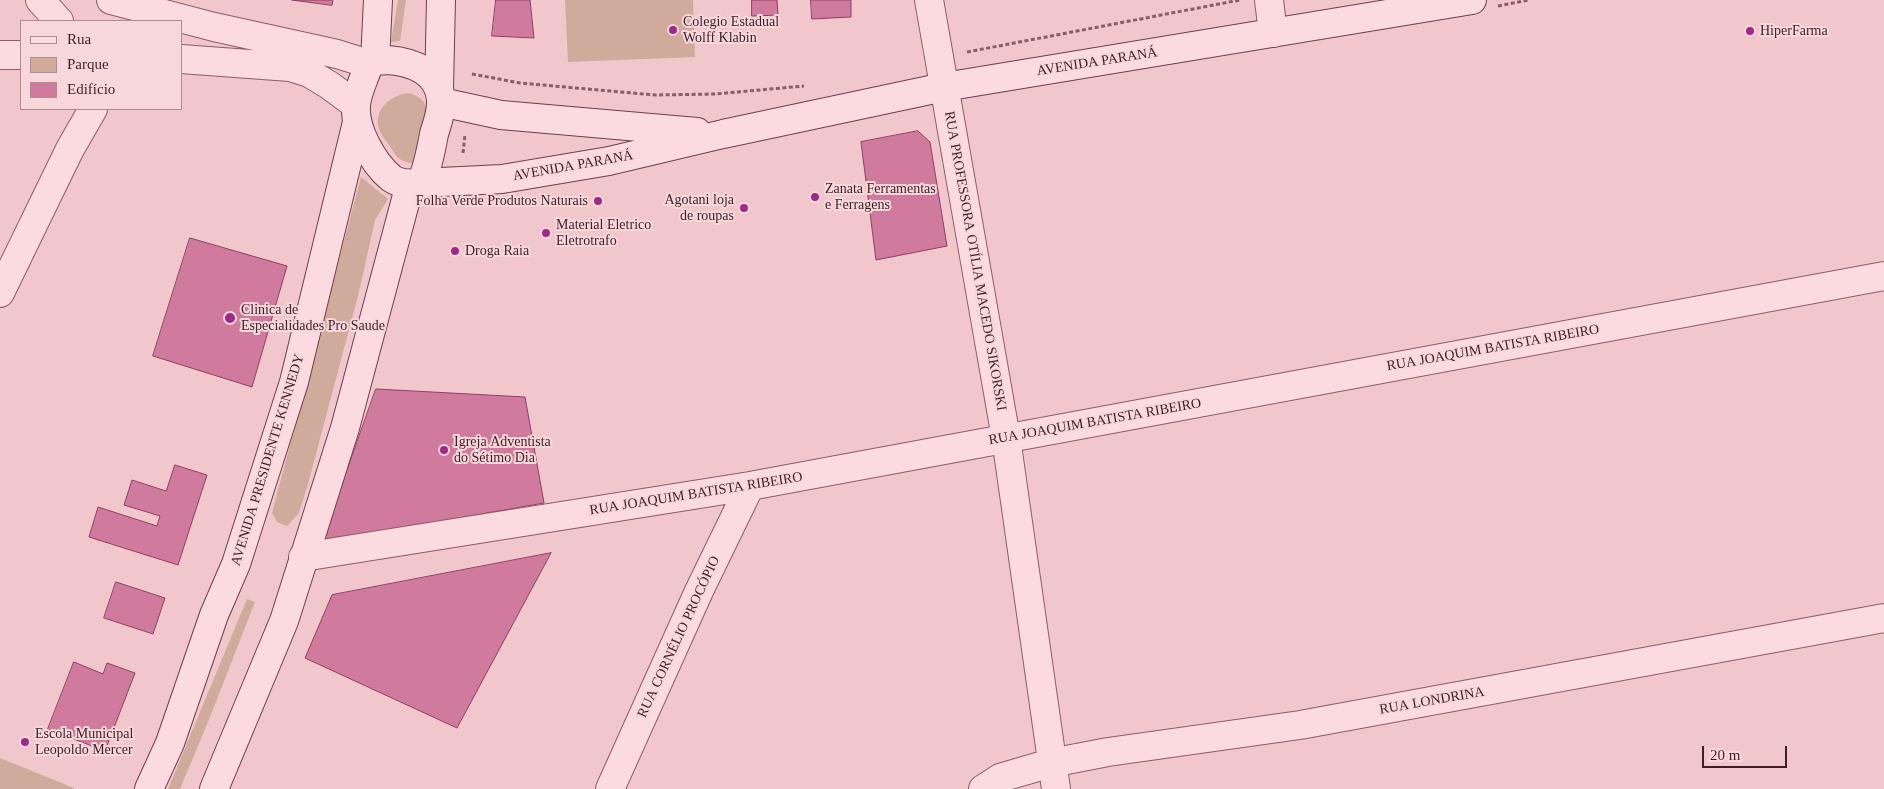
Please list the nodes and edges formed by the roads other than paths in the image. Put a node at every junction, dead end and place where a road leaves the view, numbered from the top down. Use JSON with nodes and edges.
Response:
{"nodes":[{"id":1,"x":40,"y":0,"type":"edge"},
{"id":2,"x":378,"y":0,"type":"edge"},
{"id":3,"x":440,"y":0,"type":"edge"},
{"id":4,"x":929,"y":0,"type":"edge"},
{"id":5,"x":1269,"y":0,"type":"edge"},
{"id":6,"x":1472,"y":0,"type":"edge"},
{"id":7,"x":119,"y":2,"type":"edge"},
{"id":8,"x":59,"y":20,"type":"edge"},
{"id":9,"x":1273,"y":33,"type":"junction"},
{"id":10,"x":0,"y":55,"type":"edge"},
{"id":11,"x":20,"y":55,"type":"edge"},
{"id":12,"x":182,"y":60,"type":"edge"},
{"id":13,"x":372,"y":62,"type":"junction"},
{"id":14,"x":944,"y":87,"type":"junction"},
{"id":15,"x":440,"y":95,"type":"junction"},
{"id":16,"x":92,"y":110,"type":"edge"},
{"id":17,"x":357,"y":113,"type":"junction"},
{"id":18,"x":723,"y":134,"type":"junction"},
{"id":19,"x":415,"y":183,"type":"junction"},
{"id":20,"x":1884,"y":276,"type":"edge"},
{"id":21,"x":0,"y":293,"type":"edge"},
{"id":22,"x":1006,"y":438,"type":"junction"},
{"id":23,"x":750,"y":486,"type":"junction"},
{"id":24,"x":303,"y":557,"type":"junction"},
{"id":25,"x":1884,"y":618,"type":"edge"},
{"id":26,"x":1051,"y":763,"type":"junction"},
{"id":27,"x":149,"y":789,"type":"edge"},
{"id":28,"x":214,"y":789,"type":"edge"},
{"id":29,"x":610,"y":789,"type":"edge"},
{"id":30,"x":983,"y":789,"type":"edge"},
{"id":31,"x":1056,"y":789,"type":"edge"}],
"edges":[{"from":1,"to":8,"type":"street"},
{"from":2,"to":13,"type":"street"},
{"from":3,"to":15,"type":"street"},
{"from":4,"to":14,"type":"street","name":"RUA PROFESSORA OTÍLIA MACEDO SIKORSKI"},
{"from":5,"to":9,"type":"street"},
{"from":6,"to":9,"type":"street","name":"AVENIDA PARANÁ"},
{"from":7,"to":13,"type":"street"},
{"from":9,"to":14,"type":"street","name":"AVENIDA PARANÁ"},
{"from":10,"to":11,"type":"street"},
{"from":12,"to":17,"type":"street"},
{"from":13,"to":15,"type":"street"},
{"from":13,"to":17,"type":"street"},
{"from":14,"to":18,"type":"street","name":"AVENIDA PARANÁ"},
{"from":14,"to":22,"type":"street","name":"RUA PROFESSORA OTÍLIA MACEDO SIKORSKI"},
{"from":15,"to":18,"type":"street","name":"AVENIDA PARANÁ"},
{"from":15,"to":19,"type":"street"},
{"from":16,"to":21,"type":"street"},
{"from":17,"to":19,"type":"street"},
{"from":17,"to":27,"type":"street","name":"AVENIDA PRESIDENTE KENNEDY"},
{"from":18,"to":19,"type":"street","name":"AVENIDA PARANÁ"},
{"from":19,"to":24,"type":"street"},
{"from":20,"to":22,"type":"street","name":"RUA JOAQUIM BATISTA RIBEIRO"},
{"from":22,"to":23,"type":"street","name":"RUA JOAQUIM BATISTA RIBEIRO"},
{"from":22,"to":26,"type":"street","name":"RUA PROFESSORA OTÍLIA MACEDO SIKORSKI"},
{"from":23,"to":24,"type":"street","name":"RUA JOAQUIM BATISTA RIBEIRO"},
{"from":23,"to":29,"type":"street","name":"RUA CORNÉLIO PROCÓPIO"},
{"from":24,"to":28,"type":"street"},
{"from":25,"to":26,"type":"street","name":"RUA LONDRINA"},
{"from":26,"to":30,"type":"street","name":"RUA LONDRINA"},
{"from":26,"to":31,"type":"street","name":"RUA PROFESSORA OTÍLIA MACEDO SIKORSKI"}]}
